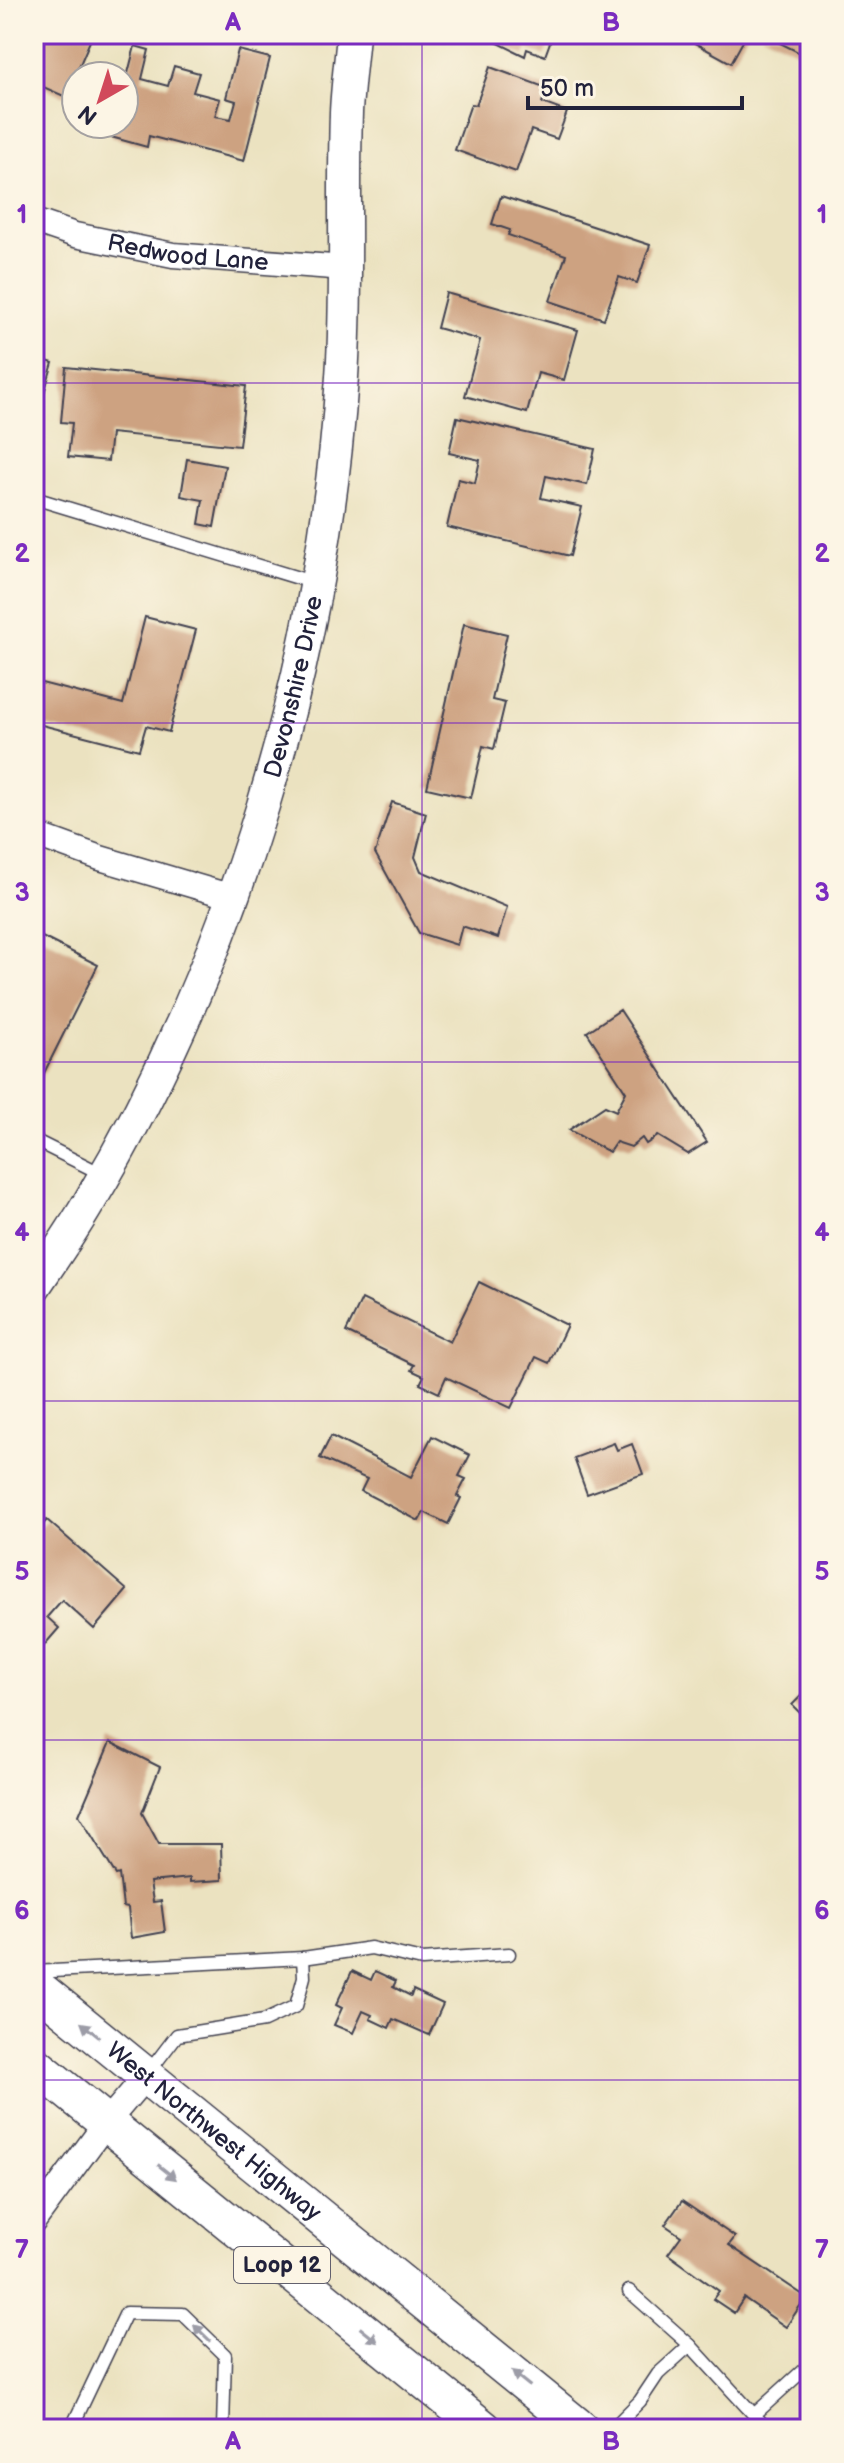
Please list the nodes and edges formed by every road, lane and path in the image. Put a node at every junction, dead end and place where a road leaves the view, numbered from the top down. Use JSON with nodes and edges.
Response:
{"nodes":[{"id":1,"x":353,"y":34,"type":"edge"},
{"id":2,"x":34,"y":221,"type":"edge"},
{"id":3,"x":346,"y":268,"type":"junction"},
{"id":4,"x":34,"y":498,"type":"edge"},
{"id":5,"x":318,"y":584,"type":"junction"},
{"id":6,"x":34,"y":834,"type":"edge"},
{"id":7,"x":232,"y":897,"type":"junction"},
{"id":8,"x":34,"y":1140,"type":"edge"},
{"id":9,"x":105,"y":1175,"type":"junction"},
{"id":10,"x":34,"y":1287,"type":"edge"},
{"id":11,"x":509,"y":1954,"type":"dead end"},
{"id":12,"x":303,"y":1958,"type":"junction"},
{"id":13,"x":34,"y":1972,"type":"edge"},
{"id":14,"x":34,"y":1985,"type":"edge"},
{"id":15,"x":34,"y":2064,"type":"edge"},
{"id":16,"x":146,"y":2076,"type":"junction"},
{"id":17,"x":106,"y":2123,"type":"junction"},
{"id":18,"x":34,"y":2221,"type":"edge"},
{"id":19,"x":629,"y":2291,"type":"dead end"},
{"id":20,"x":690,"y":2345,"type":"junction"},
{"id":21,"x":810,"y":2364,"type":"edge"},
{"id":22,"x":755,"y":2414,"type":"junction"},
{"id":23,"x":71,"y":2429,"type":"edge"},
{"id":24,"x":223,"y":2429,"type":"edge"},
{"id":25,"x":484,"y":2429,"type":"edge"},
{"id":26,"x":581,"y":2429,"type":"edge"},
{"id":27,"x":612,"y":2429,"type":"edge"},
{"id":28,"x":767,"y":2429,"type":"edge"}],
"edges":[{"from":1,"to":3,"type":"street","name":"Devonshire Drive"},
{"from":2,"to":3,"type":"street","name":"Redwood Lane"},
{"from":3,"to":5,"type":"street","name":"Devonshire Drive"},
{"from":4,"to":5,"type":"lane"},
{"from":5,"to":7,"type":"street","name":"Devonshire Drive"},
{"from":6,"to":7,"type":"street"},
{"from":7,"to":9,"type":"street","name":"Devonshire Drive"},
{"from":8,"to":9,"type":"lane"},
{"from":9,"to":10,"type":"street","name":"Devonshire Drive"},
{"from":11,"to":12,"type":"lane"},
{"from":12,"to":13,"type":"lane"},
{"from":12,"to":16,"type":"lane"},
{"from":16,"to":14,"type":"main road","name":"West Northwest Highway","number":"Loop 12","one_way":true},
{"from":15,"to":17,"type":"main road","number":"Loop 12"},
{"from":16,"to":17,"type":"street"},
{"from":26,"to":16,"type":"main road","name":"West Northwest Highway","number":"Loop 12","one_way":true},
{"from":17,"to":18,"type":"street"},
{"from":17,"to":25,"type":"main road","number":"Loop 12","one_way":true},
{"from":19,"to":20,"type":"lane"},
{"from":20,"to":22,"type":"lane"},
{"from":20,"to":27,"type":"lane"},
{"from":21,"to":22,"type":"lane"},
{"from":22,"to":28,"type":"lane"},
{"from":24,"to":23,"type":"lane","one_way":true}]}
